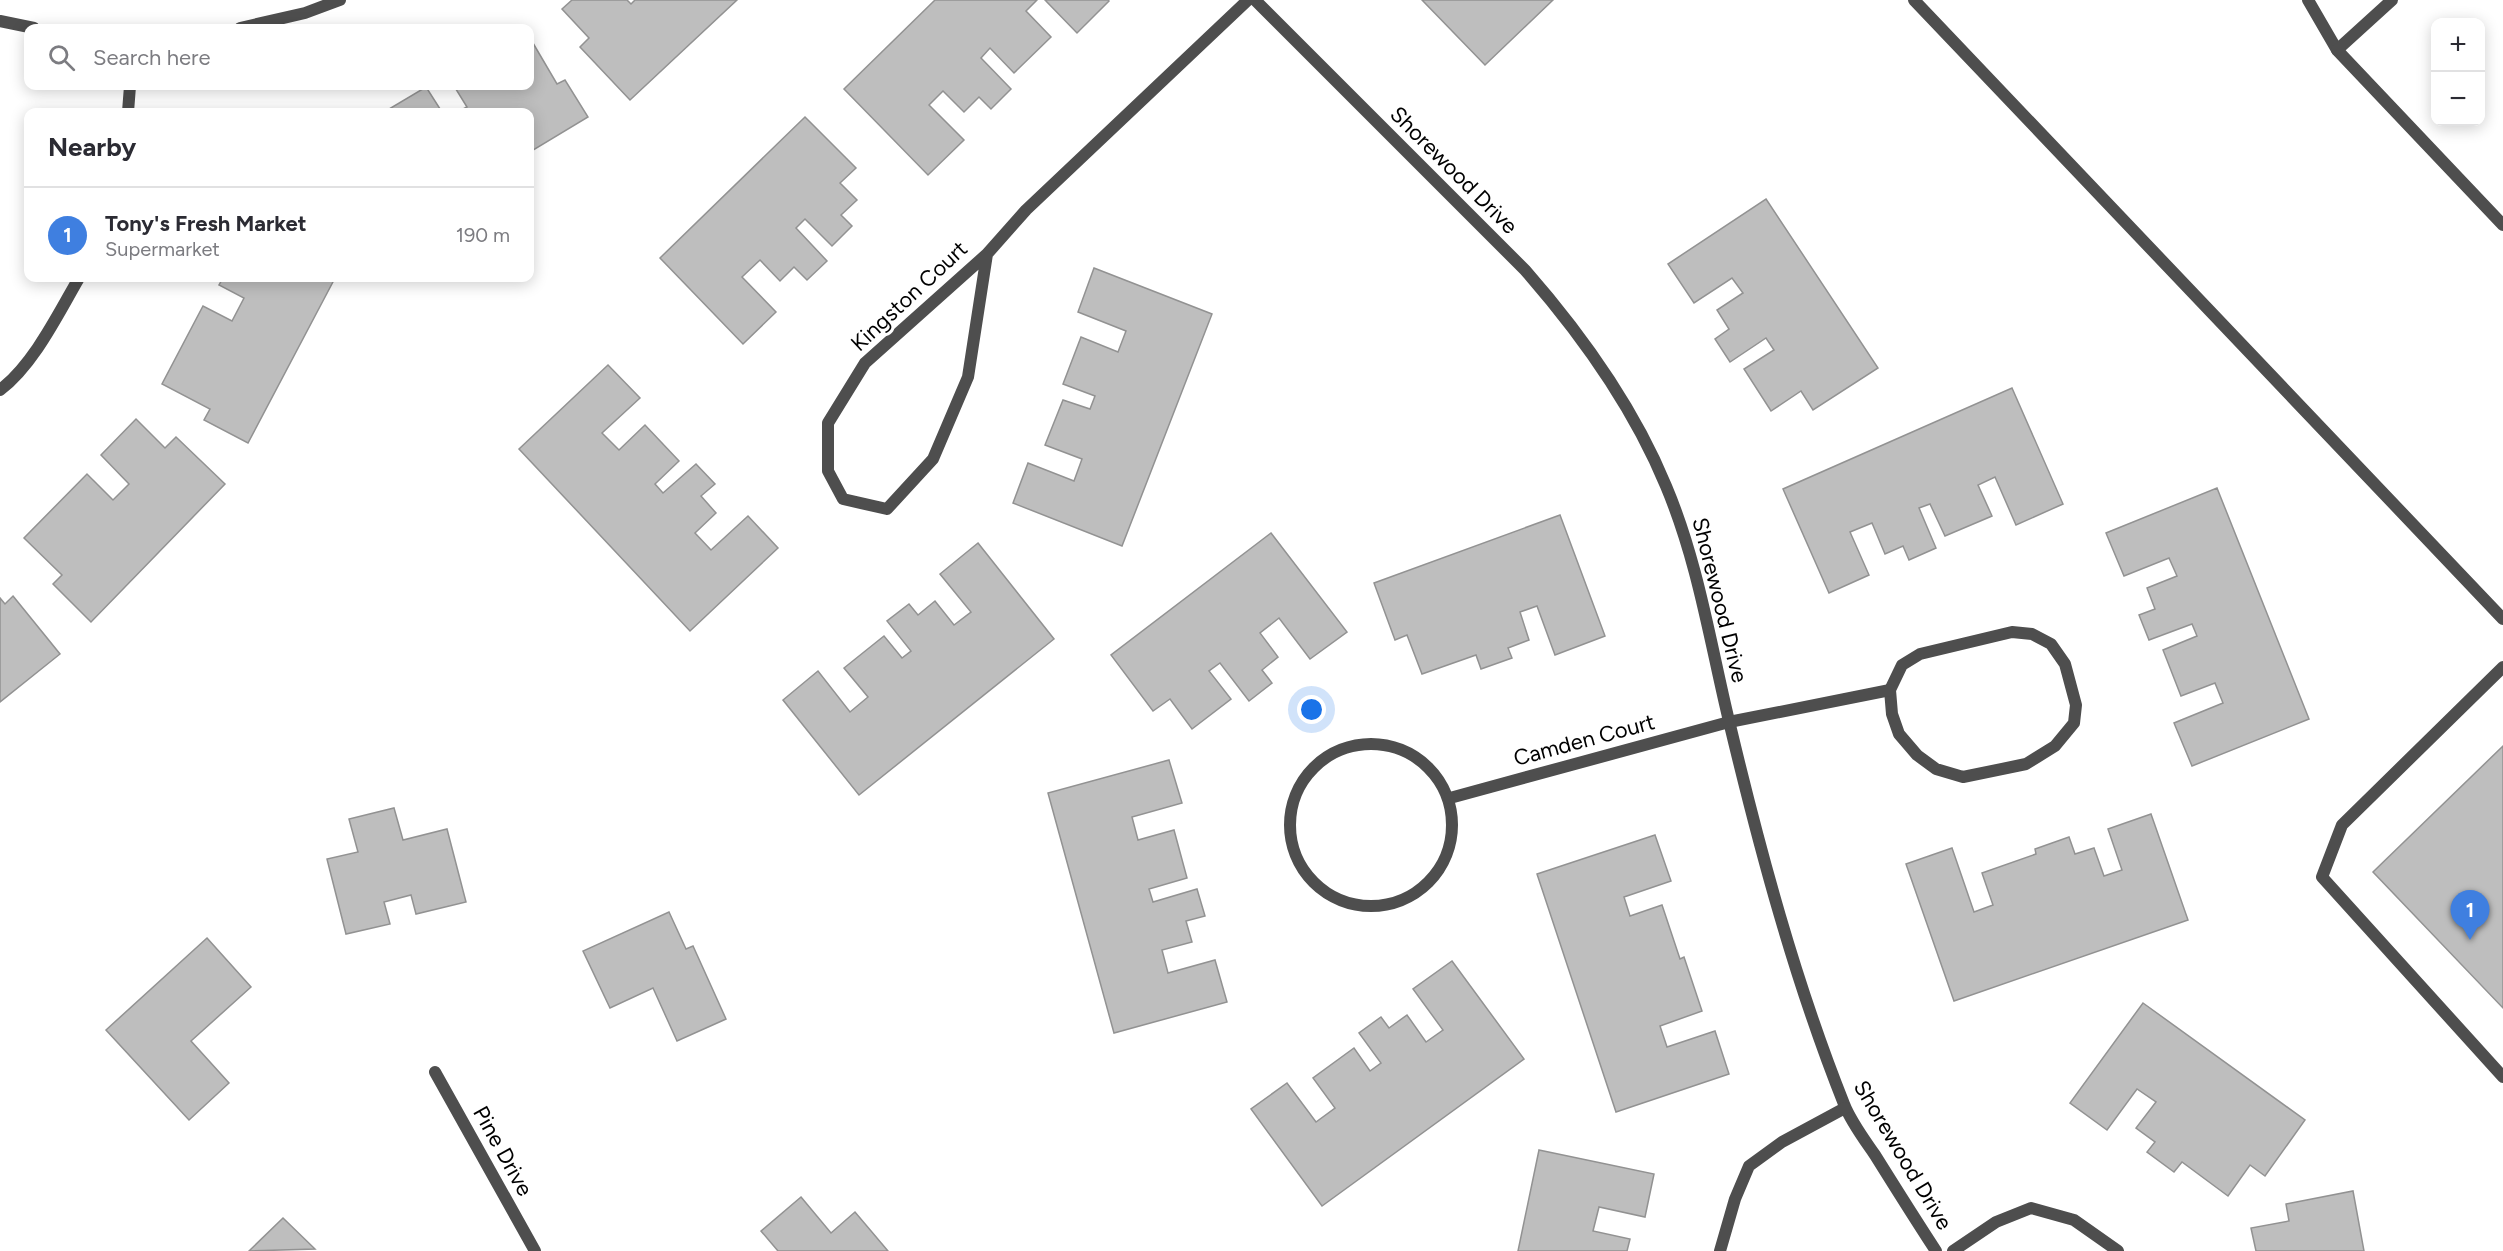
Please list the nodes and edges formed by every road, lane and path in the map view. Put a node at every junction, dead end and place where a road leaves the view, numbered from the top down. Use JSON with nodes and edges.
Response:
{"nodes":[{"id":1,"x":340,"y":0,"type":"edge"},
{"id":2,"x":1248,"y":0,"type":"edge"},
{"id":3,"x":1255,"y":0,"type":"edge"},
{"id":4,"x":1914,"y":0,"type":"edge"},
{"id":5,"x":2308,"y":0,"type":"edge"},
{"id":6,"x":2392,"y":0,"type":"edge"},
{"id":7,"x":0,"y":21,"type":"edge"},
{"id":8,"x":257,"y":24,"type":"edge"},
{"id":9,"x":24,"y":26,"type":"edge"},
{"id":10,"x":2337,"y":50,"type":"junction"},
{"id":11,"x":130,"y":90,"type":"edge"},
{"id":12,"x":128,"y":108,"type":"edge"},
{"id":13,"x":2503,"y":225,"type":"edge"},
{"id":14,"x":987,"y":254,"type":"junction"},
{"id":15,"x":77,"y":282,"type":"edge"},
{"id":16,"x":0,"y":390,"type":"edge"},
{"id":17,"x":2503,"y":619,"type":"edge"},
{"id":18,"x":2503,"y":667,"type":"edge"},
{"id":19,"x":1890,"y":690,"type":"junction"},
{"id":20,"x":1729,"y":722,"type":"junction"},
{"id":21,"x":1450,"y":798,"type":"junction"},
{"id":22,"x":435,"y":1072,"type":"dead end"},
{"id":23,"x":2503,"y":1077,"type":"edge"},
{"id":24,"x":1845,"y":1108,"type":"junction"},
{"id":25,"x":535,"y":1251,"type":"edge"},
{"id":26,"x":1720,"y":1251,"type":"edge"},
{"id":27,"x":1935,"y":1251,"type":"edge"},
{"id":28,"x":1953,"y":1251,"type":"edge"},
{"id":29,"x":2118,"y":1251,"type":"edge"}],
"edges":[{"from":1,"to":8,"type":"street"},
{"from":2,"to":14,"type":"street","name":"Kingston Court"},
{"from":3,"to":20,"type":"street","name":"Shorewood Drive"},
{"from":4,"to":17,"type":"street"},
{"from":5,"to":10,"type":"street"},
{"from":6,"to":10,"type":"street"},
{"from":7,"to":9,"type":"street"},
{"from":10,"to":13,"type":"street"},
{"from":11,"to":12,"type":"street"},
{"from":14,"to":14,"type":"street","name":"Kingston Court"},
{"from":15,"to":16,"type":"street"},
{"from":18,"to":23,"type":"street"},
{"from":19,"to":19,"type":"street"},
{"from":19,"to":20,"type":"street","name":"Camden Court"},
{"from":20,"to":21,"type":"street","name":"Camden Court"},
{"from":20,"to":24,"type":"street","name":"Shorewood Drive"},
{"from":21,"to":21,"type":"street"},
{"from":22,"to":25,"type":"street","name":"Pine Drive"},
{"from":24,"to":26,"type":"street"},
{"from":24,"to":27,"type":"street","name":"Shorewood Drive"},
{"from":28,"to":29,"type":"street"}]}
